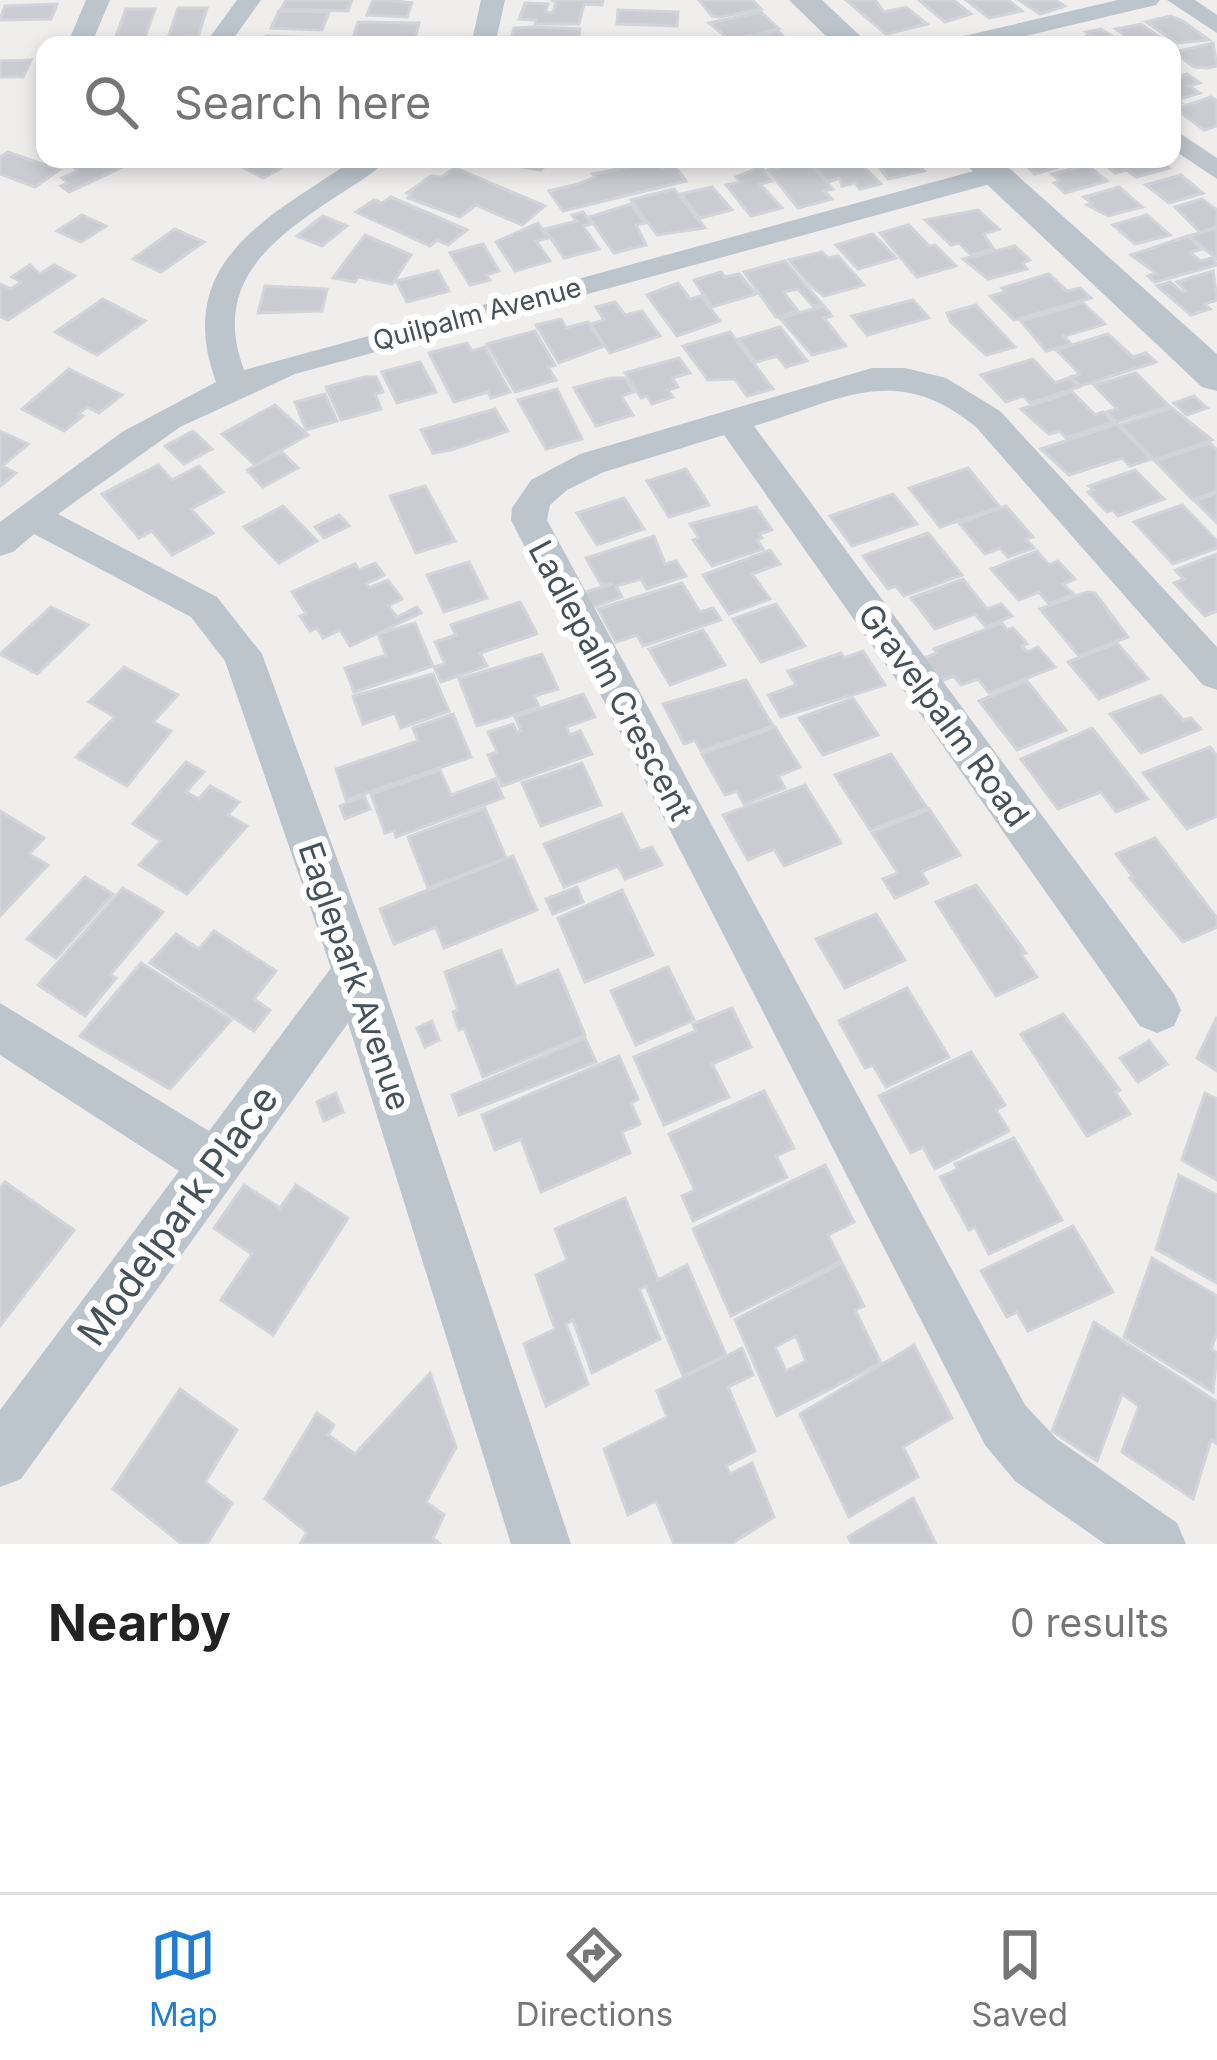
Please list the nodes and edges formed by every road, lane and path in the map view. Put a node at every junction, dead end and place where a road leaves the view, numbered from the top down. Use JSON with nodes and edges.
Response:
{"nodes":[{"id":1,"x":98,"y":0,"type":"edge"},
{"id":2,"x":249,"y":0,"type":"edge"},
{"id":3,"x":493,"y":0,"type":"edge"},
{"id":4,"x":804,"y":0,"type":"edge"},
{"id":5,"x":1148,"y":0,"type":"edge"},
{"id":6,"x":1179,"y":0,"type":"edge"},
{"id":7,"x":1111,"y":4,"type":"edge"},
{"id":8,"x":1217,"y":26,"type":"edge"},
{"id":9,"x":1032,"y":28,"type":"junction"},
{"id":10,"x":83,"y":36,"type":"edge"},
{"id":11,"x":223,"y":36,"type":"edge"},
{"id":12,"x":485,"y":36,"type":"edge"},
{"id":13,"x":844,"y":36,"type":"edge"},
{"id":14,"x":996,"y":36,"type":"edge"},
{"id":15,"x":1043,"y":36,"type":"edge"},
{"id":16,"x":1181,"y":143,"type":"edge"},
{"id":17,"x":361,"y":168,"type":"edge"},
{"id":18,"x":983,"y":168,"type":"edge"},
{"id":19,"x":988,"y":168,"type":"edge"},
{"id":20,"x":1217,"y":170,"type":"edge"},
{"id":21,"x":1217,"y":377,"type":"edge"},
{"id":22,"x":233,"y":384,"type":"junction"},
{"id":23,"x":731,"y":420,"type":"junction"},
{"id":24,"x":15,"y":529,"type":"edge"},
{"id":25,"x":1217,"y":674,"type":"edge"},
{"id":26,"x":356,"y":973,"type":"junction"},
{"id":27,"x":1157,"y":1010,"type":"dead end"},
{"id":28,"x":0,"y":1027,"type":"edge"},
{"id":29,"x":212,"y":1163,"type":"junction"},
{"id":30,"x":0,"y":1458,"type":"edge"},
{"id":31,"x":537,"y":1541,"type":"edge"},
{"id":32,"x":1156,"y":1544,"type":"edge"}],
"edges":[{"from":1,"to":10,"type":"street"},
{"from":2,"to":11,"type":"street"},
{"from":3,"to":12,"type":"street"},
{"from":4,"to":13,"type":"street"},
{"from":5,"to":7,"type":"street"},
{"from":6,"to":8,"type":"street"},
{"from":7,"to":9,"type":"street"},
{"from":9,"to":14,"type":"street"},
{"from":9,"to":15,"type":"street"},
{"from":16,"to":20,"type":"street"},
{"from":17,"to":22,"type":"street"},
{"from":18,"to":22,"type":"street","name":"Quilpalm Avenue"},
{"from":19,"to":21,"type":"street"},
{"from":22,"to":24,"type":"street","name":"Quilpalm Avenue"},
{"from":23,"to":25,"type":"street","name":"Ladlepalm Crescent"},
{"from":23,"to":27,"type":"street","name":"Gravelpalm Road"},
{"from":23,"to":32,"type":"street","name":"Ladlepalm Crescent"},
{"from":24,"to":26,"type":"street","name":"Eaglepark Avenue"},
{"from":26,"to":29,"type":"street","name":"Modelpark Place"},
{"from":26,"to":31,"type":"street","name":"Eaglepark Avenue"},
{"from":28,"to":29,"type":"street"},
{"from":29,"to":30,"type":"street","name":"Modelpark Place"}]}
